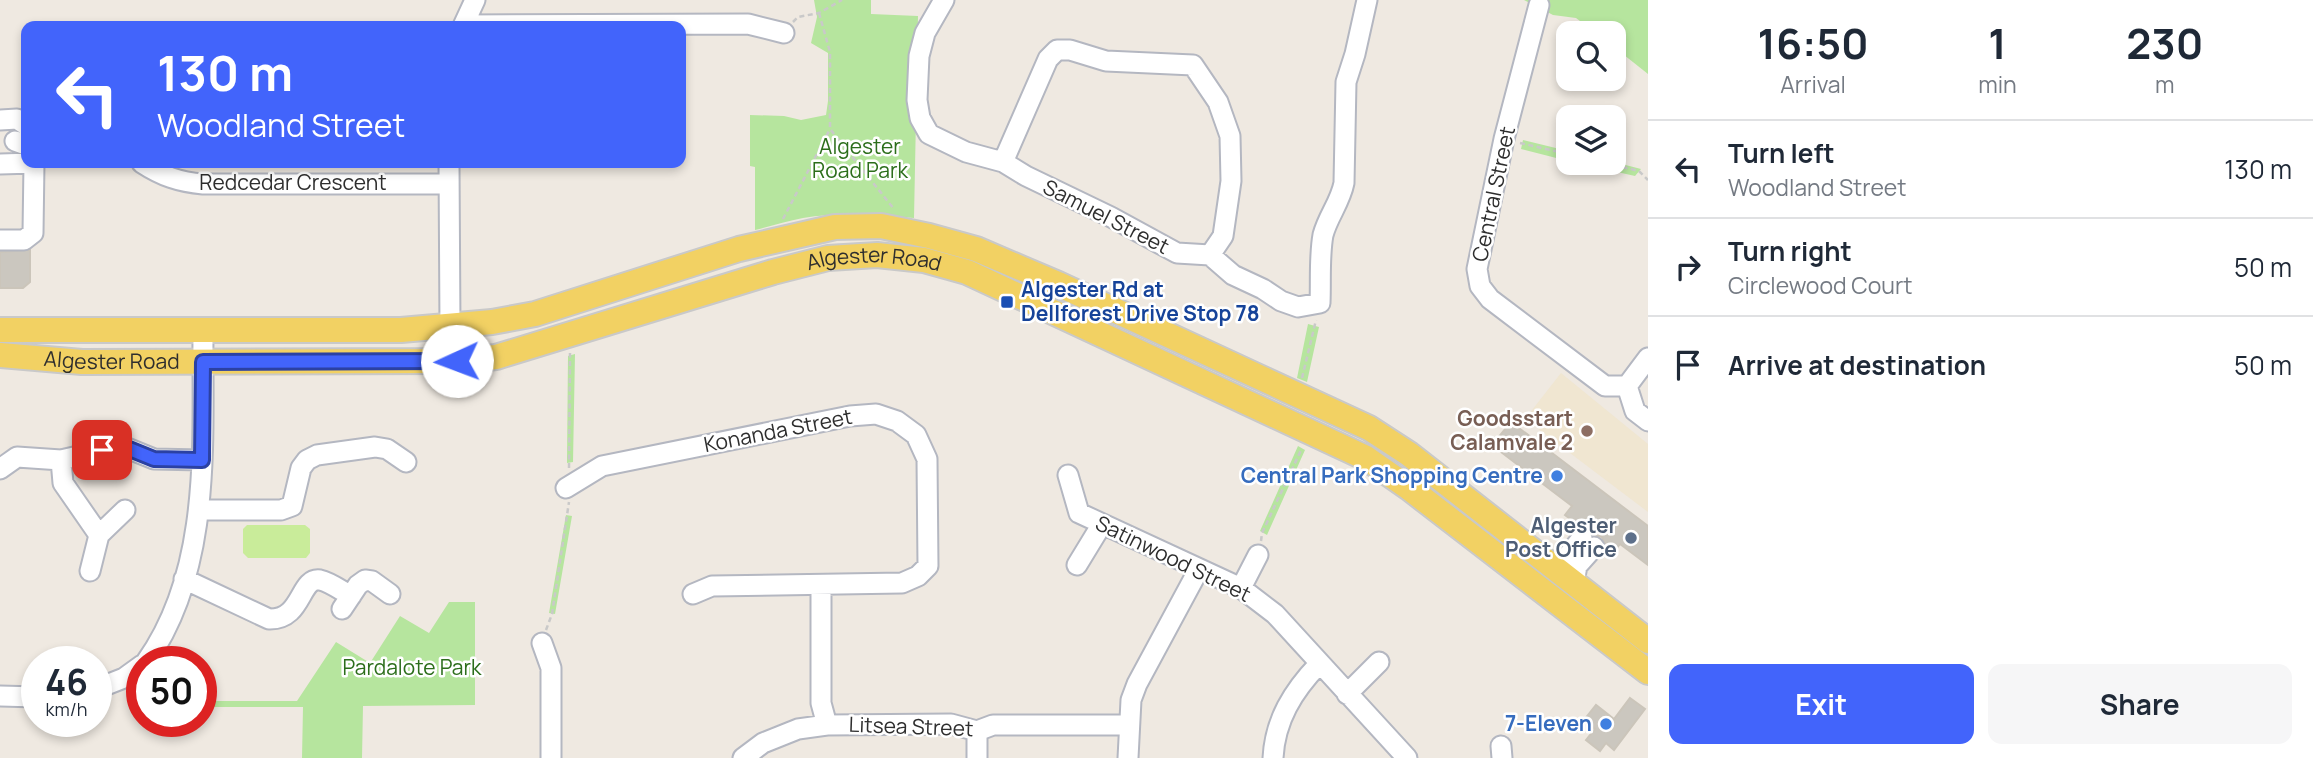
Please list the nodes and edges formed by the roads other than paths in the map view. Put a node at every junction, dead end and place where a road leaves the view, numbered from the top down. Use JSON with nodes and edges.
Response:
{"nodes":[{"id":1,"x":475,"y":0,"type":"edge"},
{"id":2,"x":944,"y":0,"type":"edge"},
{"id":3,"x":1367,"y":0,"type":"edge"},
{"id":4,"x":1538,"y":5,"type":"dead end"},
{"id":5,"x":466,"y":21,"type":"edge"},
{"id":6,"x":686,"y":24,"type":"edge"},
{"id":7,"x":784,"y":33,"type":"road end"},
{"id":8,"x":0,"y":120,"type":"edge"},
{"id":9,"x":21,"y":122,"type":"edge"},
{"id":10,"x":1003,"y":162,"type":"junction"},
{"id":11,"x":21,"y":163,"type":"edge"},
{"id":12,"x":0,"y":164,"type":"edge"},
{"id":13,"x":34,"y":168,"type":"edge"},
{"id":14,"x":149,"y":168,"type":"edge"},
{"id":15,"x":449,"y":168,"type":"edge"},
{"id":16,"x":449,"y":184,"type":"junction"},
{"id":17,"x":0,"y":240,"type":"edge"},
{"id":18,"x":1210,"y":255,"type":"junction"},
{"id":19,"x":450,"y":327,"type":"junction"},
{"id":20,"x":0,"y":330,"type":"edge"},
{"id":21,"x":203,"y":330,"type":"junction"},
{"id":22,"x":0,"y":355,"type":"edge"},
{"id":23,"x":1648,"y":358,"type":"edge"},
{"id":24,"x":457,"y":361,"type":"junction"},
{"id":25,"x":203,"y":362,"type":"junction"},
{"id":26,"x":1627,"y":386,"type":"junction"},
{"id":27,"x":1648,"y":421,"type":"edge"},
{"id":28,"x":61,"y":460,"type":"junction"},
{"id":29,"x":202,"y":460,"type":"junction"},
{"id":30,"x":406,"y":462,"type":"dead end"},
{"id":31,"x":0,"y":469,"type":"edge"},
{"id":32,"x":1068,"y":475,"type":"dead end"},
{"id":33,"x":566,"y":488,"type":"road end"},
{"id":34,"x":125,"y":510,"type":"dead end"},
{"id":35,"x":199,"y":510,"type":"junction"},
{"id":36,"x":1102,"y":524,"type":"junction"},
{"id":37,"x":99,"y":535,"type":"junction"},
{"id":38,"x":1258,"y":555,"type":"road end"},
{"id":39,"x":1551,"y":564,"type":"junction"},
{"id":40,"x":1077,"y":565,"type":"dead end"},
{"id":41,"x":1199,"y":569,"type":"junction"},
{"id":42,"x":90,"y":571,"type":"dead end"},
{"id":43,"x":184,"y":579,"type":"junction"},
{"id":44,"x":1574,"y":582,"type":"junction"},
{"id":45,"x":821,"y":585,"type":"junction"},
{"id":46,"x":1241,"y":588,"type":"junction"},
{"id":47,"x":390,"y":594,"type":"dead end"},
{"id":48,"x":694,"y":594,"type":"dead end"},
{"id":49,"x":1648,"y":641,"type":"edge"},
{"id":50,"x":542,"y":643,"type":"road end"},
{"id":51,"x":157,"y":646,"type":"edge"},
{"id":52,"x":1378,"y":662,"type":"dead end"},
{"id":53,"x":1319,"y":664,"type":"junction"},
{"id":54,"x":1648,"y":672,"type":"edge"},
{"id":55,"x":1347,"y":694,"type":"junction"},
{"id":56,"x":0,"y":696,"type":"edge"},
{"id":57,"x":21,"y":697,"type":"edge"},
{"id":58,"x":827,"y":724,"type":"junction"},
{"id":59,"x":1128,"y":725,"type":"junction"},
{"id":60,"x":977,"y":731,"type":"junction"},
{"id":61,"x":551,"y":758,"type":"edge"},
{"id":62,"x":743,"y":758,"type":"edge"},
{"id":63,"x":977,"y":758,"type":"edge"},
{"id":64,"x":1128,"y":758,"type":"edge"},
{"id":65,"x":1273,"y":758,"type":"edge"},
{"id":66,"x":1407,"y":758,"type":"edge"}],
"edges":[{"from":1,"to":5,"type":"street"},
{"from":2,"to":10,"type":"street","name":"Samuel Street"},
{"from":3,"to":18,"type":"street"},
{"from":4,"to":26,"type":"street","name":"Central Street"},
{"from":6,"to":7,"type":"street"},
{"from":8,"to":9,"type":"street"},
{"from":10,"to":18,"type":"street","name":"Samuel Street"},
{"from":10,"to":18,"type":"street"},
{"from":11,"to":12,"type":"street"},
{"from":13,"to":17,"type":"street"},
{"from":14,"to":16,"type":"street","name":"Redcedar Crescent"},
{"from":15,"to":16,"type":"street"},
{"from":16,"to":19,"type":"street"},
{"from":19,"to":21,"type":"main road","name":"Algester Road"},
{"from":19,"to":24,"type":"street"},
{"from":19,"to":39,"type":"main road","name":"Algester Road"},
{"from":20,"to":21,"type":"main road","name":"Algester Road"},
{"from":21,"to":25,"type":"street"},
{"from":22,"to":25,"type":"main road","name":"Algester Road"},
{"from":23,"to":26,"type":"street"},
{"from":24,"to":25,"type":"main road","name":"Algester Road"},
{"from":24,"to":54,"type":"main road","name":"Algester Road"},
{"from":25,"to":29,"type":"street"},
{"from":26,"to":27,"type":"street"},
{"from":28,"to":29,"type":"street"},
{"from":28,"to":31,"type":"street"},
{"from":28,"to":37,"type":"street"},
{"from":29,"to":35,"type":"street"},
{"from":30,"to":35,"type":"street"},
{"from":32,"to":36,"type":"street","name":"Satinwood Street"},
{"from":33,"to":45,"type":"street","name":"Konanda Street"},
{"from":34,"to":37,"type":"street"},
{"from":35,"to":43,"type":"street"},
{"from":36,"to":40,"type":"street"},
{"from":36,"to":41,"type":"street","name":"Satinwood Street"},
{"from":37,"to":42,"type":"street"},
{"from":38,"to":46,"type":"street"},
{"from":39,"to":44,"type":"main road","name":"Algester Road"},
{"from":39,"to":44,"type":"street"},
{"from":41,"to":46,"type":"street","name":"Satinwood Street"},
{"from":41,"to":59,"type":"street"},
{"from":43,"to":47,"type":"street"},
{"from":43,"to":51,"type":"street"},
{"from":44,"to":49,"type":"main road","name":"Algester Road"},
{"from":45,"to":48,"type":"street"},
{"from":45,"to":58,"type":"street"},
{"from":46,"to":53,"type":"street","name":"Satinwood Street"},
{"from":50,"to":61,"type":"street"},
{"from":52,"to":55,"type":"street"},
{"from":53,"to":55,"type":"street","name":"Satinwood Street"},
{"from":53,"to":65,"type":"street"},
{"from":55,"to":66,"type":"street","name":"Satinwood Street"},
{"from":56,"to":57,"type":"street"},
{"from":58,"to":60,"type":"street","name":"Litsea Street"},
{"from":58,"to":62,"type":"street","name":"Litsea Street"},
{"from":59,"to":60,"type":"street","name":"Litsea Street"},
{"from":59,"to":64,"type":"street"},
{"from":60,"to":63,"type":"street"}]}
